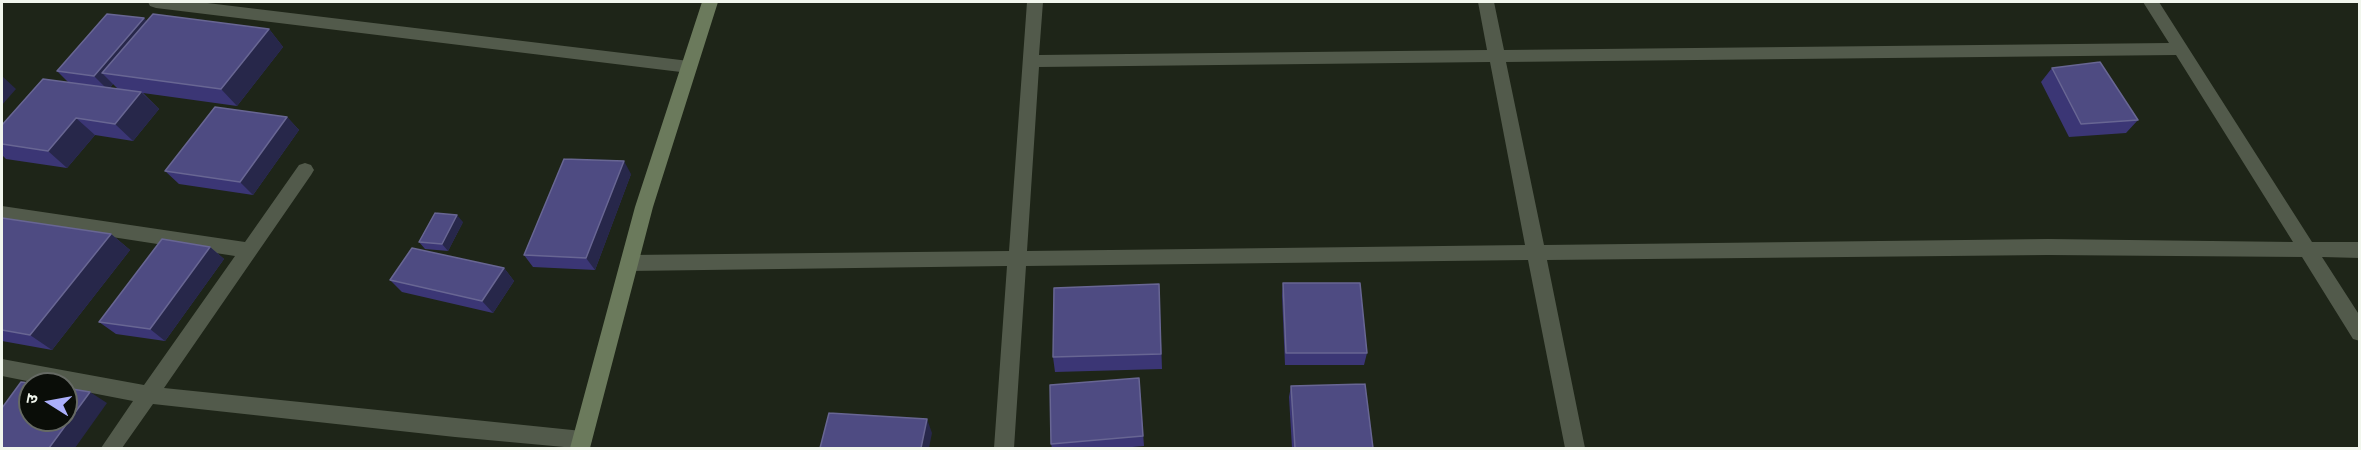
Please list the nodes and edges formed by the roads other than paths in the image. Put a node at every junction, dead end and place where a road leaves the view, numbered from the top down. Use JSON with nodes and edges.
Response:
{"nodes":[{"id":1,"x":156,"y":2,"type":"edge"},
{"id":2,"x":710,"y":2,"type":"edge"},
{"id":3,"x":1035,"y":2,"type":"edge"},
{"id":4,"x":1486,"y":2,"type":"edge"},
{"id":5,"x":2151,"y":2,"type":"edge"},
{"id":6,"x":2181,"y":49,"type":"junction"},
{"id":7,"x":1497,"y":56,"type":"junction"},
{"id":8,"x":1031,"y":61,"type":"junction"},
{"id":9,"x":689,"y":67,"type":"junction"},
{"id":10,"x":305,"y":170,"type":"dead end"},
{"id":11,"x":2,"y":213,"type":"edge"},
{"id":12,"x":2307,"y":249,"type":"junction"},
{"id":13,"x":247,"y":250,"type":"junction"},
{"id":14,"x":2360,"y":250,"type":"edge"},
{"id":15,"x":1538,"y":254,"type":"junction"},
{"id":16,"x":1018,"y":259,"type":"junction"},
{"id":17,"x":629,"y":263,"type":"junction"},
{"id":18,"x":2360,"y":333,"type":"edge"},
{"id":19,"x":2,"y":368,"type":"edge"},
{"id":20,"x":149,"y":395,"type":"junction"},
{"id":21,"x":581,"y":444,"type":"edge"},
{"id":22,"x":111,"y":448,"type":"edge"},
{"id":23,"x":1004,"y":448,"type":"edge"},
{"id":24,"x":1575,"y":448,"type":"edge"}],
"edges":[{"from":1,"to":9,"type":"street"},
{"from":2,"to":9,"type":"main road"},
{"from":3,"to":8,"type":"street"},
{"from":4,"to":7,"type":"street"},
{"from":5,"to":6,"type":"street"},
{"from":6,"to":7,"type":"street"},
{"from":6,"to":12,"type":"street"},
{"from":7,"to":8,"type":"street"},
{"from":7,"to":15,"type":"street"},
{"from":8,"to":16,"type":"street"},
{"from":9,"to":17,"type":"main road"},
{"from":10,"to":13,"type":"street"},
{"from":11,"to":13,"type":"street"},
{"from":12,"to":14,"type":"street"},
{"from":12,"to":15,"type":"street"},
{"from":12,"to":18,"type":"street"},
{"from":13,"to":20,"type":"street"},
{"from":15,"to":16,"type":"street"},
{"from":15,"to":24,"type":"street"},
{"from":16,"to":17,"type":"street"},
{"from":16,"to":23,"type":"street"},
{"from":17,"to":21,"type":"main road"},
{"from":19,"to":20,"type":"street"},
{"from":20,"to":21,"type":"street"},
{"from":20,"to":22,"type":"street"}]}
